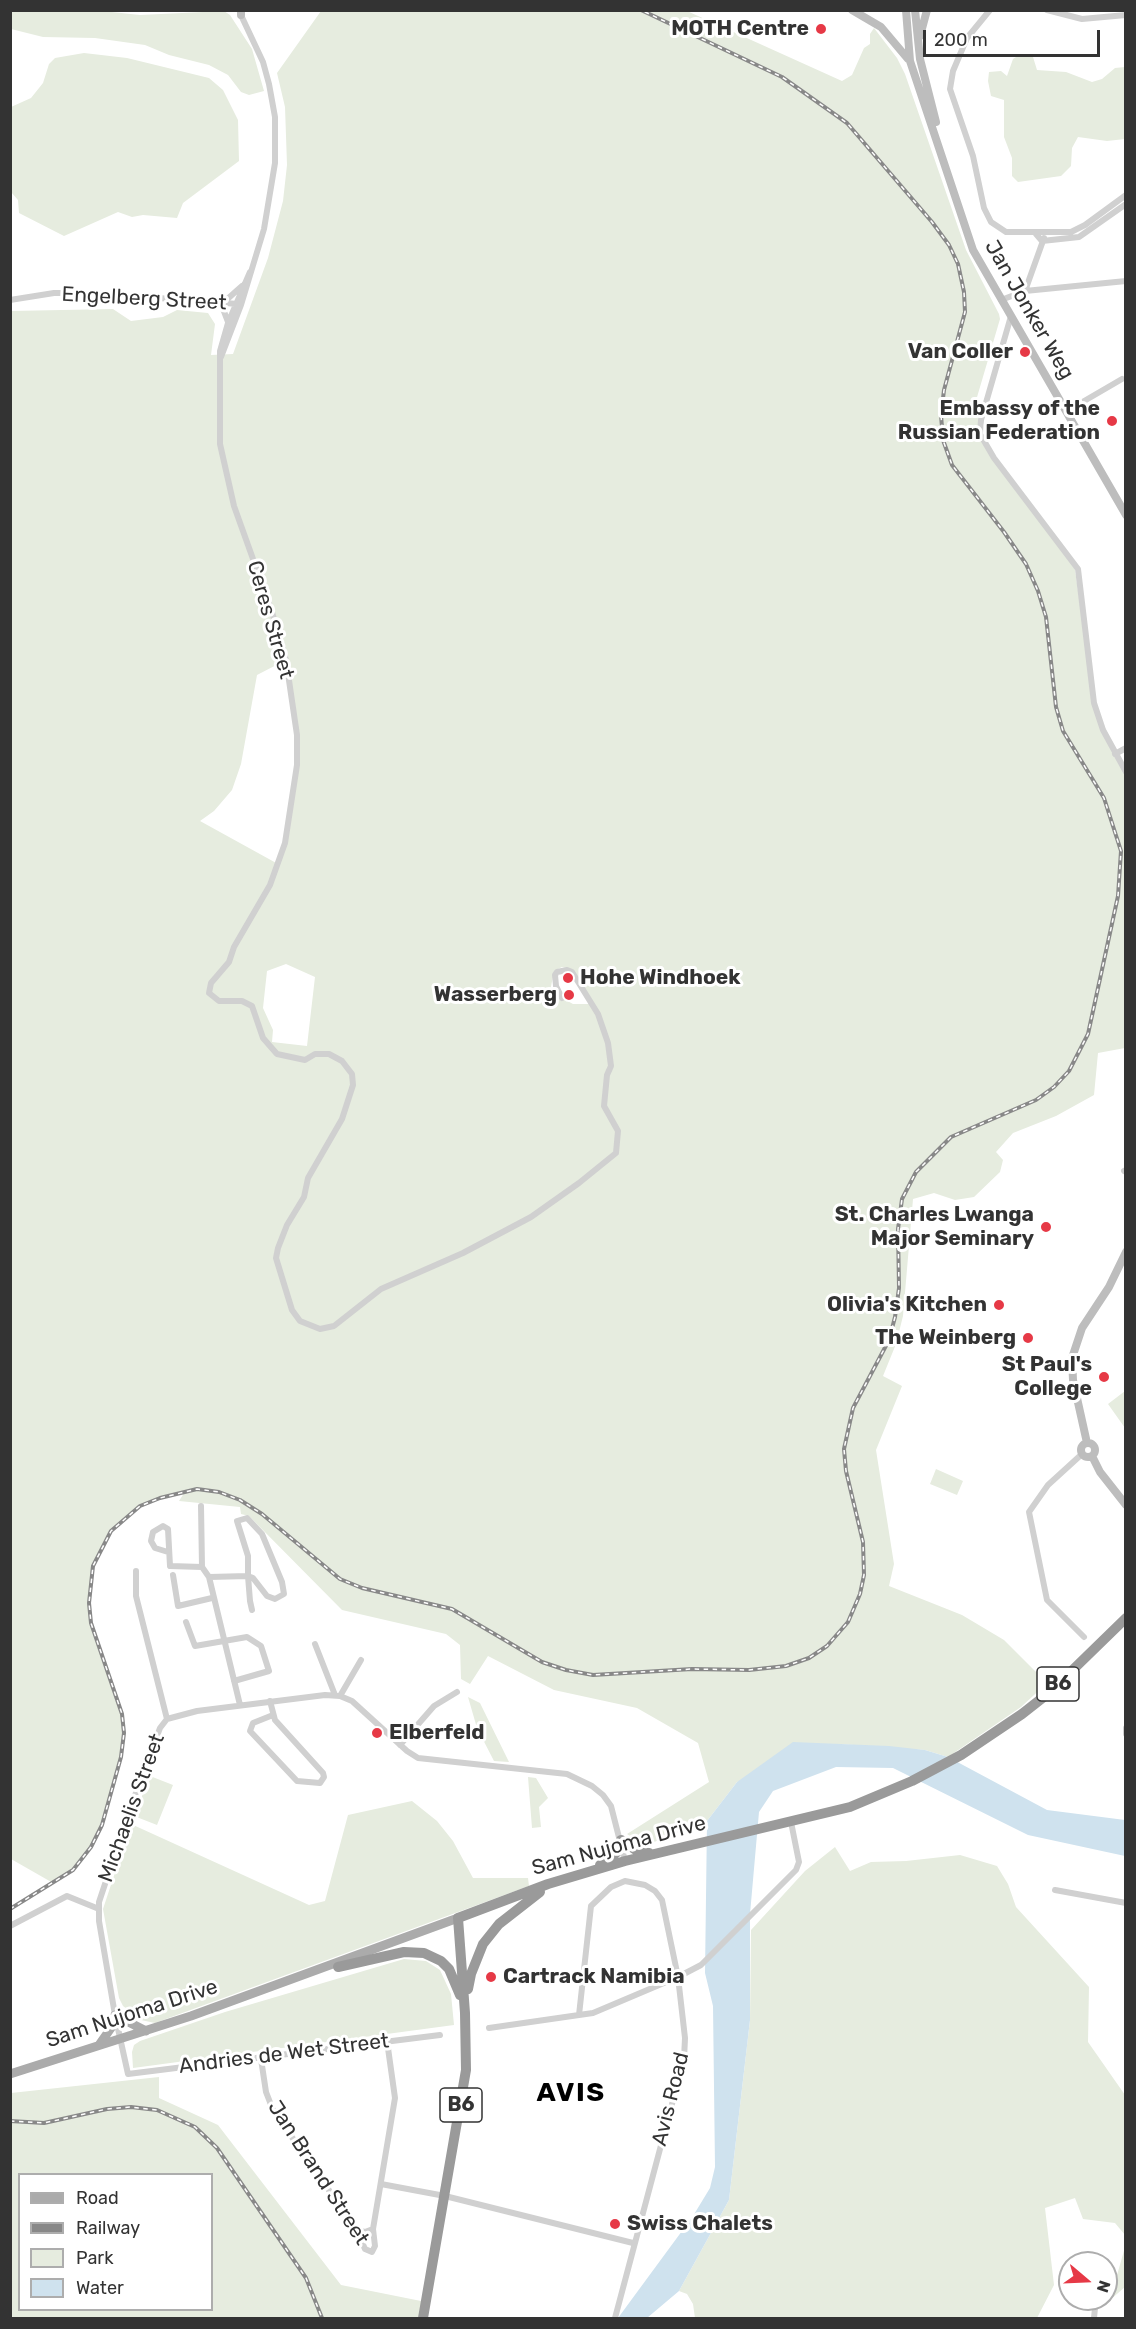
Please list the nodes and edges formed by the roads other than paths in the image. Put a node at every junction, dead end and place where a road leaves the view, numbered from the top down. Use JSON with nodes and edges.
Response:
{"nodes":[{"id":1,"x":852,"y":10,"type":"edge"},
{"id":2,"x":906,"y":10,"type":"edge"},
{"id":3,"x":915,"y":10,"type":"edge"},
{"id":4,"x":927,"y":10,"type":"edge"},
{"id":5,"x":990,"y":10,"type":"edge"},
{"id":6,"x":1047,"y":10,"type":"edge"},
{"id":7,"x":240,"y":12,"type":"edge"},
{"id":8,"x":1125,"y":15,"type":"edge"},
{"id":9,"x":915,"y":60,"type":"junction"},
{"id":10,"x":1125,"y":195,"type":"edge"},
{"id":11,"x":1125,"y":204,"type":"edge"},
{"id":12,"x":1048,"y":232,"type":"junction"},
{"id":13,"x":1036,"y":234,"type":"junction"},
{"id":14,"x":1042,"y":241,"type":"junction"},
{"id":15,"x":250,"y":272,"type":"junction"},
{"id":16,"x":1125,"y":280,"type":"edge"},
{"id":17,"x":242,"y":286,"type":"junction"},
{"id":18,"x":1025,"y":291,"type":"junction"},
{"id":19,"x":10,"y":300,"type":"edge"},
{"id":20,"x":1001,"y":300,"type":"junction"},
{"id":21,"x":222,"y":301,"type":"junction"},
{"id":22,"x":238,"y":304,"type":"junction"},
{"id":23,"x":1011,"y":316,"type":"junction"},
{"id":24,"x":228,"y":323,"type":"junction"},
{"id":25,"x":221,"y":357,"type":"junction"},
{"id":26,"x":1122,"y":380,"type":"dead end"},
{"id":27,"x":1067,"y":411,"type":"junction"},
{"id":28,"x":1125,"y":511,"type":"edge"},
{"id":29,"x":1125,"y":748,"type":"edge"},
{"id":30,"x":1115,"y":754,"type":"junction"},
{"id":31,"x":1125,"y":772,"type":"edge"},
{"id":32,"x":562,"y":998,"type":"dead end"},
{"id":33,"x":1125,"y":1252,"type":"edge"},
{"id":34,"x":1087,"y":1443,"type":"junction"},
{"id":35,"x":1082,"y":1454,"type":"junction"},
{"id":36,"x":1092,"y":1456,"type":"junction"},
{"id":37,"x":1125,"y":1505,"type":"edge"},
{"id":38,"x":201,"y":1506,"type":"dead end"},
{"id":39,"x":168,"y":1552,"type":"dead end"},
{"id":40,"x":202,"y":1567,"type":"junction"},
{"id":41,"x":136,"y":1571,"type":"dead end"},
{"id":42,"x":173,"y":1575,"type":"dead end"},
{"id":43,"x":248,"y":1576,"type":"junction"},
{"id":44,"x":209,"y":1577,"type":"junction"},
{"id":45,"x":212,"y":1598,"type":"junction"},
{"id":46,"x":252,"y":1610,"type":"dead end"},
{"id":47,"x":1125,"y":1618,"type":"edge"},
{"id":48,"x":186,"y":1622,"type":"dead end"},
{"id":49,"x":1125,"y":1627,"type":"edge"},
{"id":50,"x":1084,"y":1637,"type":"dead end"},
{"id":51,"x":223,"y":1639,"type":"junction"},
{"id":52,"x":315,"y":1644,"type":"dead end"},
{"id":53,"x":362,"y":1660,"type":"dead end"},
{"id":54,"x":234,"y":1681,"type":"junction"},
{"id":55,"x":457,"y":1692,"type":"dead end"},
{"id":56,"x":338,"y":1695,"type":"junction"},
{"id":57,"x":270,"y":1701,"type":"junction"},
{"id":58,"x":240,"y":1705,"type":"junction"},
{"id":59,"x":273,"y":1715,"type":"junction"},
{"id":60,"x":167,"y":1719,"type":"junction"},
{"id":61,"x":1125,"y":1728,"type":"edge"},
{"id":62,"x":1125,"y":1734,"type":"edge"},
{"id":63,"x":983,"y":1741,"type":"junction"},
{"id":64,"x":400,"y":1745,"type":"junction"},
{"id":65,"x":791,"y":1822,"type":"junction"},
{"id":66,"x":621,"y":1840,"type":"junction"},
{"id":67,"x":664,"y":1851,"type":"junction"},
{"id":68,"x":625,"y":1861,"type":"junction"},
{"id":69,"x":594,"y":1870,"type":"junction"},
{"id":70,"x":555,"y":1883,"type":"junction"},
{"id":71,"x":1055,"y":1890,"type":"dead end"},
{"id":72,"x":540,"y":1892,"type":"junction"},
{"id":73,"x":1125,"y":1903,"type":"edge"},
{"id":74,"x":99,"y":1909,"type":"junction"},
{"id":75,"x":458,"y":1920,"type":"junction"},
{"id":76,"x":10,"y":1926,"type":"edge"},
{"id":77,"x":338,"y":1967,"type":"junction"},
{"id":78,"x":678,"y":1977,"type":"junction"},
{"id":79,"x":265,"y":1989,"type":"junction"},
{"id":80,"x":465,"y":2013,"type":"junction"},
{"id":81,"x":115,"y":2015,"type":"junction"},
{"id":82,"x":579,"y":2015,"type":"junction"},
{"id":83,"x":489,"y":2028,"type":"dead end"},
{"id":84,"x":146,"y":2031,"type":"junction"},
{"id":85,"x":440,"y":2035,"type":"dead end"},
{"id":86,"x":121,"y":2038,"type":"junction"},
{"id":87,"x":387,"y":2041,"type":"junction"},
{"id":88,"x":99,"y":2045,"type":"junction"},
{"id":89,"x":261,"y":2059,"type":"junction"},
{"id":90,"x":10,"y":2074,"type":"edge"},
{"id":91,"x":128,"y":2074,"type":"joint"},
{"id":92,"x":381,"y":2184,"type":"junction"},
{"id":93,"x":445,"y":2196,"type":"junction"},
{"id":94,"x":356,"y":2229,"type":"junction"},
{"id":95,"x":373,"y":2229,"type":"junction"},
{"id":96,"x":633,"y":2243,"type":"junction"},
{"id":97,"x":423,"y":2319,"type":"edge"},
{"id":98,"x":615,"y":2319,"type":"edge"}],
"edges":[{"from":1,"to":9,"type":"main road"},
{"from":2,"to":9,"type":"main road","name":"Jan Jonker Weg"},
{"from":3,"to":9,"type":"main road","name":"Jan Jonker Weg"},
{"from":4,"to":9,"type":"main road"},
{"from":5,"to":13,"type":"street"},
{"from":6,"to":8,"type":"street"},
{"from":7,"to":15,"type":"street","name":"Ceres Street"},
{"from":9,"to":20,"type":"main road","name":"Jan Jonker Weg"},
{"from":10,"to":12,"type":"street"},
{"from":11,"to":14,"type":"street"},
{"from":12,"to":13,"type":"street"},
{"from":12,"to":14,"type":"street"},
{"from":13,"to":14,"type":"street"},
{"from":14,"to":18,"type":"street"},
{"from":15,"to":17,"type":"street","name":"Ceres Street"},
{"from":15,"to":22,"type":"street","name":"Ceres Street"},
{"from":16,"to":18,"type":"street"},
{"from":17,"to":21,"type":"street"},
{"from":17,"to":22,"type":"street","name":"Ceres Street"},
{"from":18,"to":20,"type":"street"},
{"from":19,"to":21,"type":"street","name":"Engelberg Street"},
{"from":20,"to":23,"type":"main road","name":"Jan Jonker Weg"},
{"from":21,"to":22,"type":"street","name":"Engelberg Street"},
{"from":21,"to":24,"type":"street"},
{"from":22,"to":24,"type":"street","name":"Ceres Street"},
{"from":22,"to":25,"type":"street","name":"Ceres Street"},
{"from":23,"to":27,"type":"main road","name":"Jan Jonker Weg"},
{"from":23,"to":30,"type":"street"},
{"from":24,"to":25,"type":"street","name":"Ceres Street"},
{"from":25,"to":32,"type":"street","name":"Ceres Street"},
{"from":26,"to":27,"type":"street"},
{"from":27,"to":28,"type":"main road","name":"Jan Jonker Weg"},
{"from":29,"to":30,"type":"street"},
{"from":30,"to":31,"type":"street"},
{"from":33,"to":34,"type":"main road"},
{"from":34,"to":35,"type":"main road"},
{"from":34,"to":36,"type":"main road"},
{"from":35,"to":36,"type":"main road"},
{"from":35,"to":50,"type":"street"},
{"from":36,"to":37,"type":"main road"},
{"from":38,"to":40,"type":"street"},
{"from":39,"to":40,"type":"street"},
{"from":40,"to":44,"type":"street"},
{"from":41,"to":60,"type":"street"},
{"from":42,"to":45,"type":"street"},
{"from":43,"to":43,"type":"street"},
{"from":43,"to":44,"type":"street"},
{"from":43,"to":46,"type":"street"},
{"from":44,"to":45,"type":"street"},
{"from":45,"to":51,"type":"street"},
{"from":47,"to":63,"type":"highway","name":"Sam Nujoma Drive","number":"B6"},
{"from":48,"to":51,"type":"street"},
{"from":49,"to":63,"type":"highway","name":"Sam Nujoma Drive","number":"B6"},
{"from":51,"to":54,"type":"street"},
{"from":51,"to":54,"type":"street"},
{"from":52,"to":56,"type":"street"},
{"from":53,"to":56,"type":"street"},
{"from":54,"to":58,"type":"street"},
{"from":55,"to":64,"type":"street"},
{"from":56,"to":57,"type":"street","name":"Michaelis Street"},
{"from":56,"to":64,"type":"street"},
{"from":57,"to":58,"type":"street","name":"Michaelis Street"},
{"from":57,"to":59,"type":"street"},
{"from":58,"to":60,"type":"street","name":"Michaelis Street"},
{"from":59,"to":59,"type":"street"},
{"from":60,"to":74,"type":"street","name":"Michaelis Street"},
{"from":61,"to":62,"type":"street"},
{"from":63,"to":65,"type":"highway","name":"Sam Nujoma Drive","number":"B6"},
{"from":64,"to":66,"type":"street"},
{"from":65,"to":67,"type":"highway","name":"Sam Nujoma Drive","number":"B6"},
{"from":65,"to":78,"type":"street"},
{"from":66,"to":67,"type":"highway"},
{"from":66,"to":68,"type":"street"},
{"from":66,"to":69,"type":"highway"},
{"from":67,"to":68,"type":"highway","name":"Sam Nujoma Drive","number":"B6"},
{"from":68,"to":69,"type":"highway","name":"Sam Nujoma Drive","number":"B6"},
{"from":69,"to":70,"type":"highway","name":"Sam Nujoma Drive","number":"B6"},
{"from":70,"to":72,"type":"highway","number":"B6"},
{"from":70,"to":75,"type":"highway","name":"Sam Nujoma Drive","number":"B6"},
{"from":71,"to":73,"type":"street"},
{"from":72,"to":75,"type":"highway","number":"B6"},
{"from":72,"to":80,"type":"highway","number":"B6"},
{"from":74,"to":76,"type":"street"},
{"from":74,"to":81,"type":"street","name":"Michaelis Street"},
{"from":75,"to":77,"type":"main road","name":"Sam Nujoma Drive"},
{"from":75,"to":79,"type":"main road","name":"Sam Nujoma Drive"},
{"from":75,"to":80,"type":"highway","number":"B6"},
{"from":77,"to":79,"type":"main road","name":"Sam Nujoma Drive"},
{"from":77,"to":80,"type":"highway"},
{"from":78,"to":82,"type":"street"},
{"from":78,"to":82,"type":"street","name":"Avis Road"},
{"from":78,"to":96,"type":"street","name":"Avis Road"},
{"from":79,"to":84,"type":"main road","name":"Sam Nujoma Drive"},
{"from":80,"to":93,"type":"highway","number":"B6"},
{"from":81,"to":84,"type":"main road"},
{"from":81,"to":86,"type":"street","name":"Michaelis Street"},
{"from":81,"to":88,"type":"main road"},
{"from":82,"to":83,"type":"street"},
{"from":84,"to":86,"type":"main road","name":"Sam Nujoma Drive"},
{"from":85,"to":87,"type":"street","name":"Andries de Wet Street"},
{"from":86,"to":88,"type":"main road","name":"Sam Nujoma Drive"},
{"from":86,"to":91,"type":"street","name":"Michaelis Street"},
{"from":87,"to":89,"type":"street","name":"Andries de Wet Street"},
{"from":87,"to":92,"type":"street","name":"Jan Brand Street"},
{"from":88,"to":90,"type":"main road","name":"Sam Nujoma Drive"},
{"from":89,"to":91,"type":"street","name":"Andries de Wet Street"},
{"from":89,"to":94,"type":"street","name":"Jan Brand Street"},
{"from":92,"to":93,"type":"street"},
{"from":92,"to":95,"type":"street","name":"Jan Brand Street"},
{"from":93,"to":96,"type":"street"},
{"from":93,"to":97,"type":"highway","number":"B6"},
{"from":94,"to":95,"type":"street"},
{"from":94,"to":95,"type":"street","name":"Jan Brand Street"},
{"from":96,"to":98,"type":"street","name":"Avis Road"}]}
